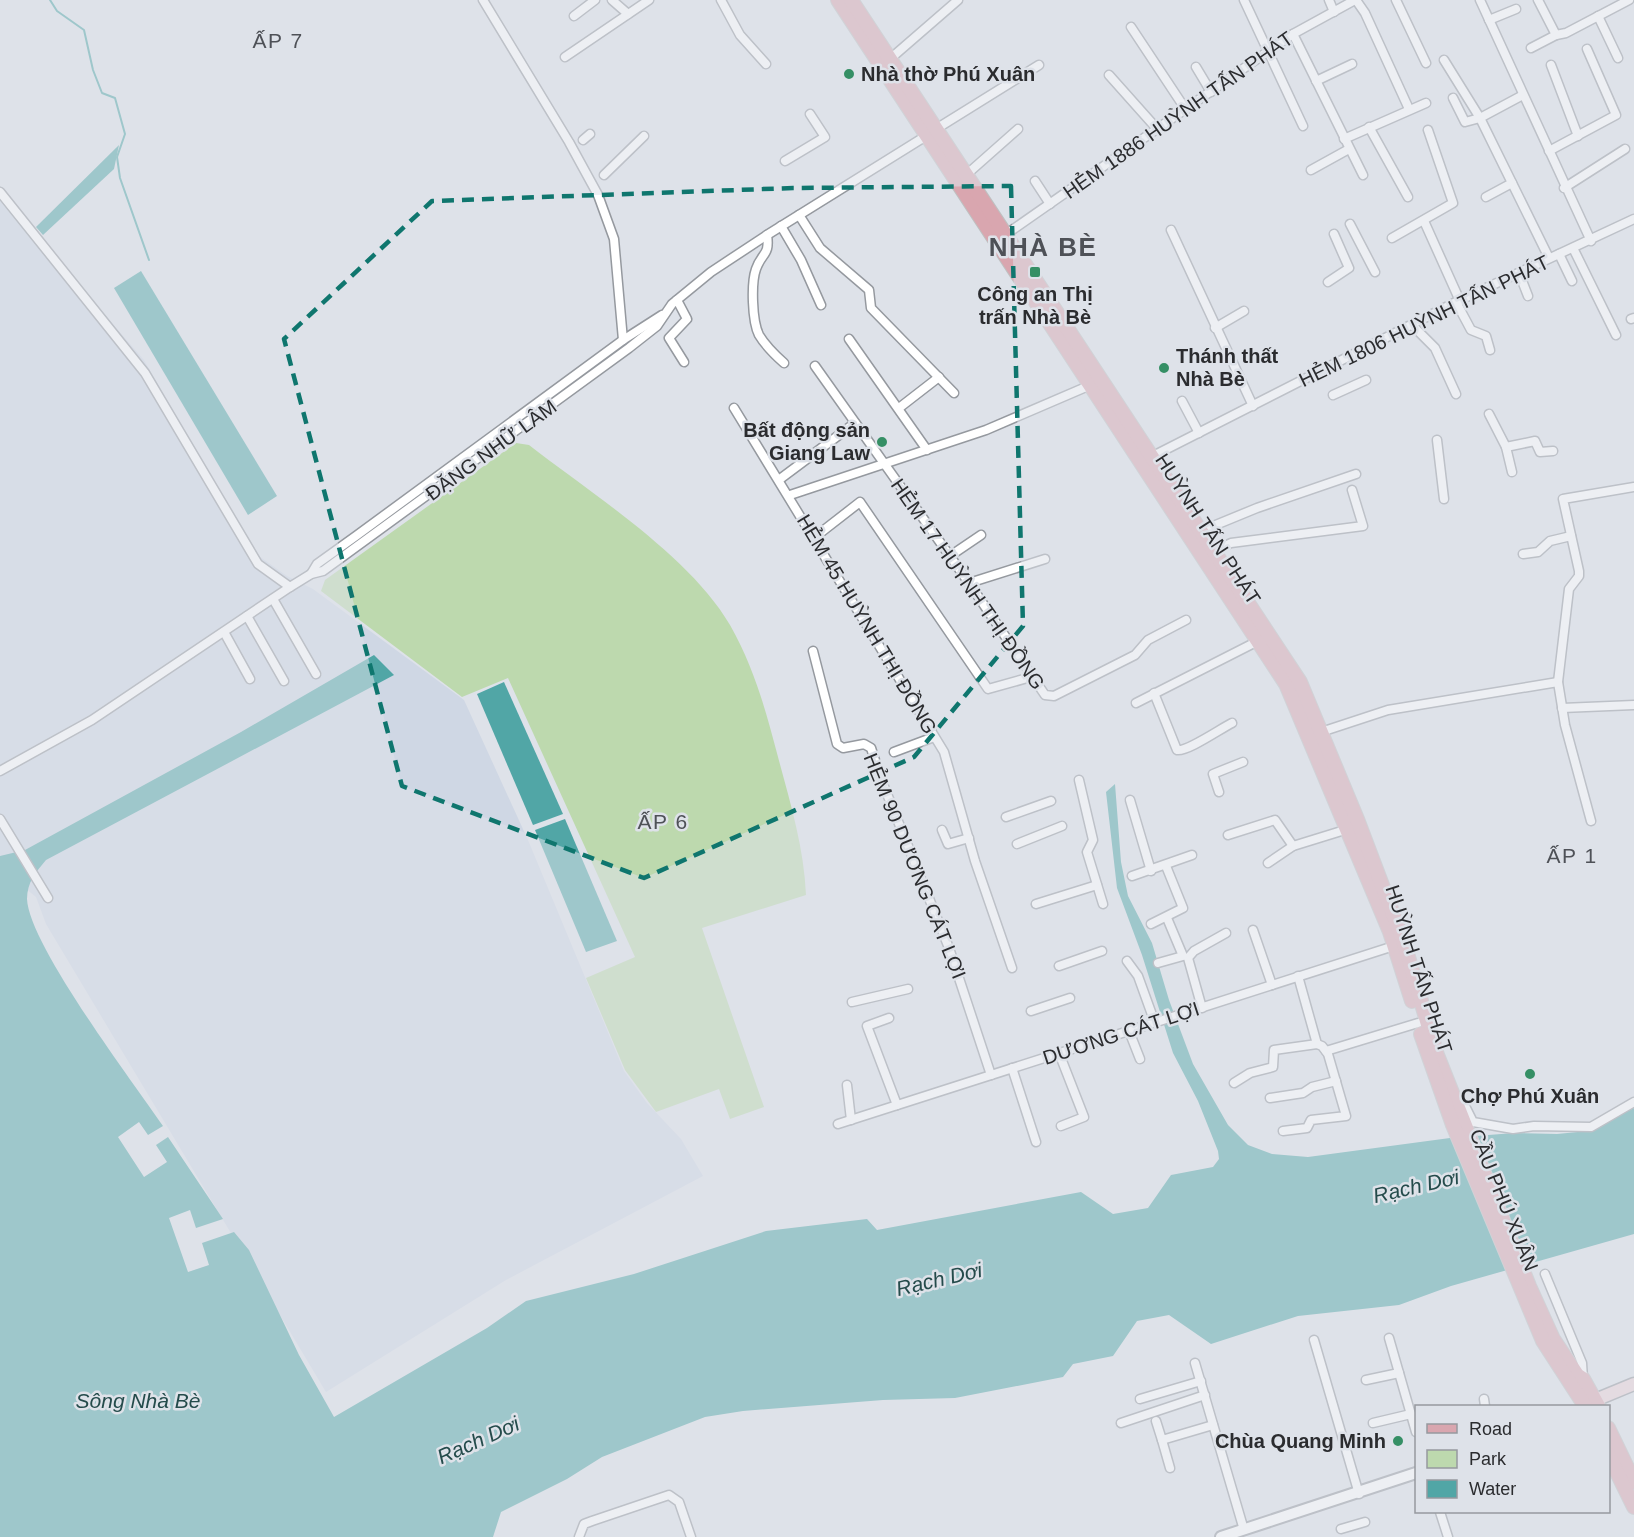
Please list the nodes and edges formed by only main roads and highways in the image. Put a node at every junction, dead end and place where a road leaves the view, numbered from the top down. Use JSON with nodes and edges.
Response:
{"nodes":[{"id":1,"x":838,"y":0,"type":"edge"},
{"id":2,"x":851,"y":0,"type":"edge"},
{"id":3,"x":931,"y":132,"type":"junction"},
{"id":4,"x":1096,"y":382,"type":"junction"},
{"id":5,"x":1315,"y":734,"type":"junction"},
{"id":6,"x":1399,"y":945,"type":"junction"},
{"id":7,"x":1458,"y":1123,"type":"joint"},
{"id":8,"x":1525,"y":1288,"type":"junction"},
{"id":9,"x":1634,"y":1384,"type":"edge"},
{"id":10,"x":1588,"y":1405,"type":"edge"},
{"id":11,"x":1610,"y":1432,"type":"edge"},
{"id":12,"x":1610,"y":1458,"type":"edge"},
{"id":13,"x":1634,"y":1482,"type":"edge"},
{"id":14,"x":1634,"y":1507,"type":"edge"}],
"edges":[{"from":1,"to":3,"type":"main road","name":"HUỲNH TẤN PHÁT"},
{"from":2,"to":3,"type":"main road","name":"HUỲNH TẤN PHÁT"},
{"from":3,"to":4,"type":"main road","name":"HUỲNH TẤN PHÁT"},
{"from":3,"to":4,"type":"main road","name":"HUỲNH TẤN PHÁT"},
{"from":4,"to":5,"type":"main road","name":"HUỲNH TẤN PHÁT"},
{"from":4,"to":5,"type":"main road","name":"HUỲNH TẤN PHÁT"},
{"from":5,"to":6,"type":"main road","name":"HUỲNH TẤN PHÁT"},
{"from":5,"to":6,"type":"main road","name":"HUỲNH TẤN PHÁT"},
{"from":6,"to":7,"type":"main road","name":"HUỲNH TẤN PHÁT"},
{"from":7,"to":8,"type":"main road","name":"CẦU PHÚ XUÂN"},
{"from":8,"to":10,"type":"main road"},
{"from":8,"to":10,"type":"main road"},
{"from":9,"to":10,"type":"main road"},
{"from":11,"to":13,"type":"main road"},
{"from":12,"to":14,"type":"main road"}]}
